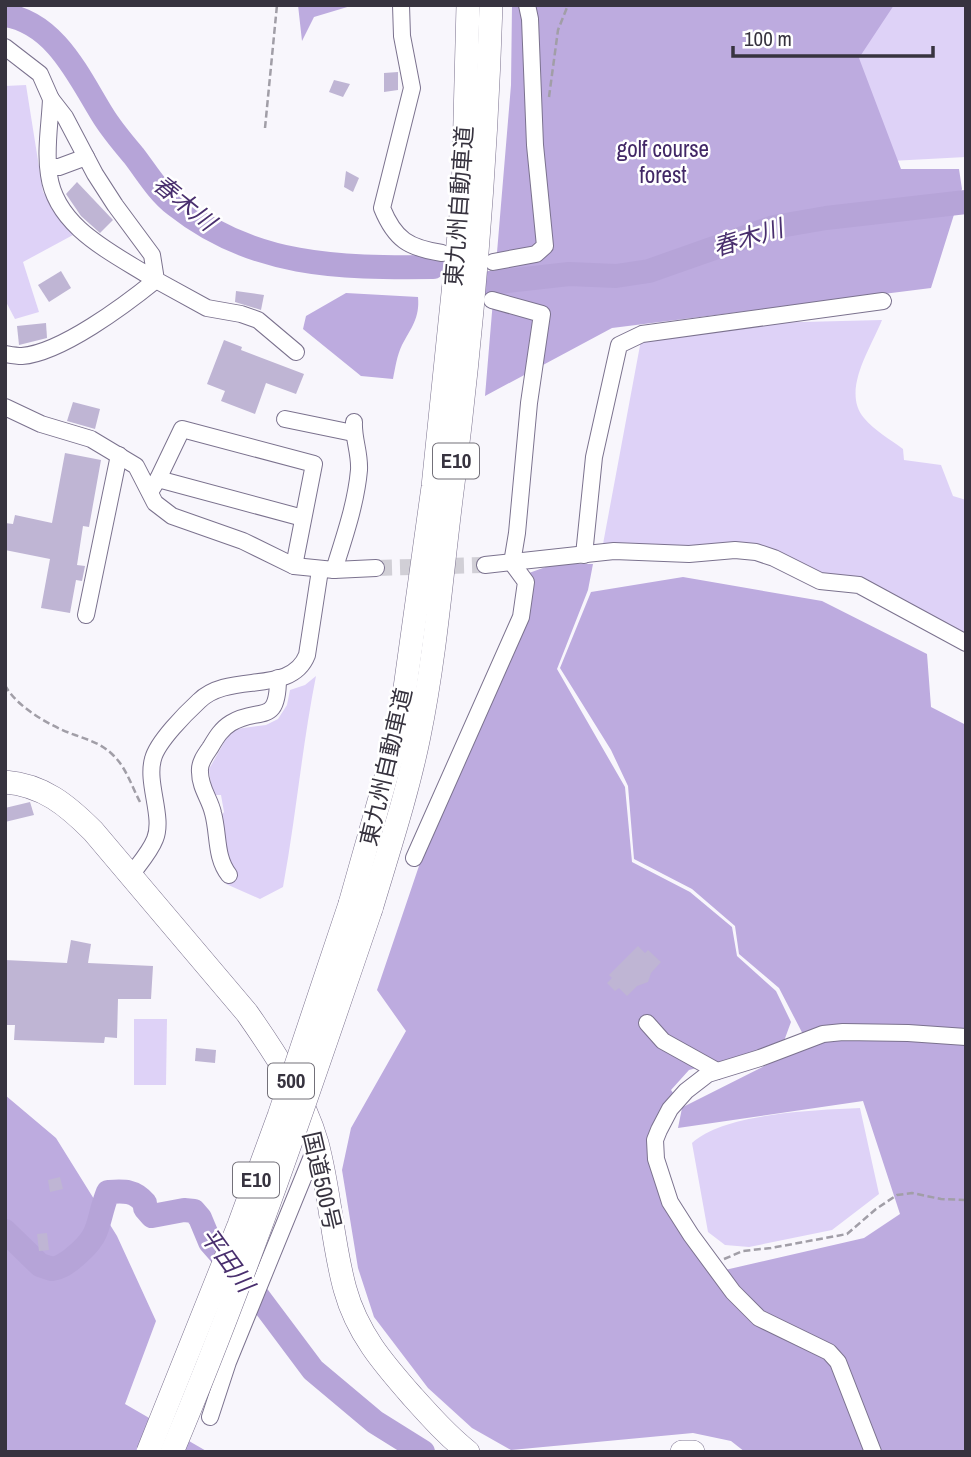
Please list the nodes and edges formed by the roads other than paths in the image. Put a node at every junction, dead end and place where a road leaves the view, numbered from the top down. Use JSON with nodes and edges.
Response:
{"nodes":[{"id":1,"x":401,"y":5,"type":"edge"},
{"id":2,"x":468,"y":5,"type":"edge"},
{"id":3,"x":491,"y":5,"type":"edge"},
{"id":4,"x":527,"y":5,"type":"edge"},
{"id":5,"x":5,"y":47,"type":"edge"},
{"id":6,"x":51,"y":99,"type":"junction"},
{"id":7,"x":86,"y":157,"type":"junction"},
{"id":8,"x":48,"y":167,"type":"junction"},
{"id":9,"x":137,"y":234,"type":"junction"},
{"id":10,"x":111,"y":252,"type":"junction"},
{"id":11,"x":442,"y":253,"type":"dead end"},
{"id":12,"x":493,"y":261,"type":"dead end"},
{"id":13,"x":156,"y":280,"type":"junction"},
{"id":14,"x":492,"y":300,"type":"dead end"},
{"id":15,"x":883,"y":301,"type":"dead end"},
{"id":16,"x":296,"y":352,"type":"dead end"},
{"id":17,"x":5,"y":354,"type":"edge"},
{"id":18,"x":5,"y":407,"type":"edge"},
{"id":19,"x":285,"y":419,"type":"dead end"},
{"id":20,"x":119,"y":455,"type":"junction"},
{"id":21,"x":154,"y":485,"type":"junction"},
{"id":22,"x":303,"y":518,"type":"junction"},
{"id":23,"x":584,"y":555,"type":"junction"},
{"id":24,"x":512,"y":563,"type":"junction"},
{"id":25,"x":485,"y":565,"type":"tunnel mouth"},
{"id":26,"x":294,"y":566,"type":"junction"},
{"id":27,"x":376,"y":568,"type":"tunnel mouth"},
{"id":28,"x":327,"y":570,"type":"junction"},
{"id":29,"x":86,"y":615,"type":"dead end"},
{"id":30,"x":966,"y":643,"type":"edge"},
{"id":31,"x":278,"y":678,"type":"junction"},
{"id":32,"x":5,"y":782,"type":"edge"},
{"id":33,"x":414,"y":858,"type":"dead end"},
{"id":34,"x":131,"y":875,"type":"junction"},
{"id":35,"x":229,"y":875,"type":"dead end"},
{"id":36,"x":361,"y":906,"type":"junction"},
{"id":37,"x":647,"y":1023,"type":"dead end"},
{"id":38,"x":966,"y":1037,"type":"edge"},
{"id":39,"x":717,"y":1071,"type":"junction"},
{"id":40,"x":317,"y":1144,"type":"junction"},
{"id":41,"x":211,"y":1417,"type":"dead end"},
{"id":42,"x":148,"y":1452,"type":"edge"},
{"id":43,"x":172,"y":1452,"type":"edge"},
{"id":44,"x":468,"y":1452,"type":"edge"},
{"id":45,"x":682,"y":1452,"type":"edge"},
{"id":46,"x":693,"y":1452,"type":"edge"},
{"id":47,"x":873,"y":1452,"type":"edge"}],
"edges":[{"from":1,"to":11,"type":"street"},
{"from":2,"to":36,"type":"highway","name":"東九州自動車道","number":"E10"},
{"from":3,"to":36,"type":"highway","name":"東九州自動車道","number":"E10"},
{"from":4,"to":12,"type":"street"},
{"from":5,"to":6,"type":"street"},
{"from":6,"to":7,"type":"street"},
{"from":6,"to":8,"type":"street"},
{"from":7,"to":8,"type":"street"},
{"from":7,"to":9,"type":"street"},
{"from":8,"to":10,"type":"street"},
{"from":9,"to":10,"type":"street"},
{"from":9,"to":13,"type":"street"},
{"from":10,"to":13,"type":"street"},
{"from":13,"to":16,"type":"street"},
{"from":13,"to":17,"type":"street"},
{"from":14,"to":24,"type":"street"},
{"from":15,"to":23,"type":"street"},
{"from":18,"to":20,"type":"street"},
{"from":19,"to":28,"type":"street"},
{"from":20,"to":21,"type":"street"},
{"from":20,"to":29,"type":"street"},
{"from":21,"to":22,"type":"street"},
{"from":21,"to":22,"type":"street"},
{"from":21,"to":26,"type":"street"},
{"from":22,"to":26,"type":"street"},
{"from":23,"to":24,"type":"street"},
{"from":23,"to":30,"type":"street"},
{"from":24,"to":25,"type":"street"},
{"from":24,"to":33,"type":"street"},
{"from":26,"to":28,"type":"street"},
{"from":27,"to":28,"type":"street"},
{"from":28,"to":31,"type":"street"},
{"from":31,"to":34,"type":"street"},
{"from":31,"to":35,"type":"street"},
{"from":32,"to":34,"type":"highway","name":"国道500号","number":"500"},
{"from":34,"to":40,"type":"highway","name":"国道500号","number":"500"},
{"from":36,"to":42,"type":"highway","name":"東九州自動車道","number":"E10","bridge":true},
{"from":36,"to":43,"type":"highway","name":"東九州自動車道","number":"E10","bridge":true},
{"from":37,"to":39,"type":"street"},
{"from":38,"to":39,"type":"street"},
{"from":39,"to":47,"type":"street"},
{"from":40,"to":41,"type":"street"},
{"from":40,"to":44,"type":"highway","name":"国道500号","number":"500"},
{"from":45,"to":46,"type":"highway"}]}
